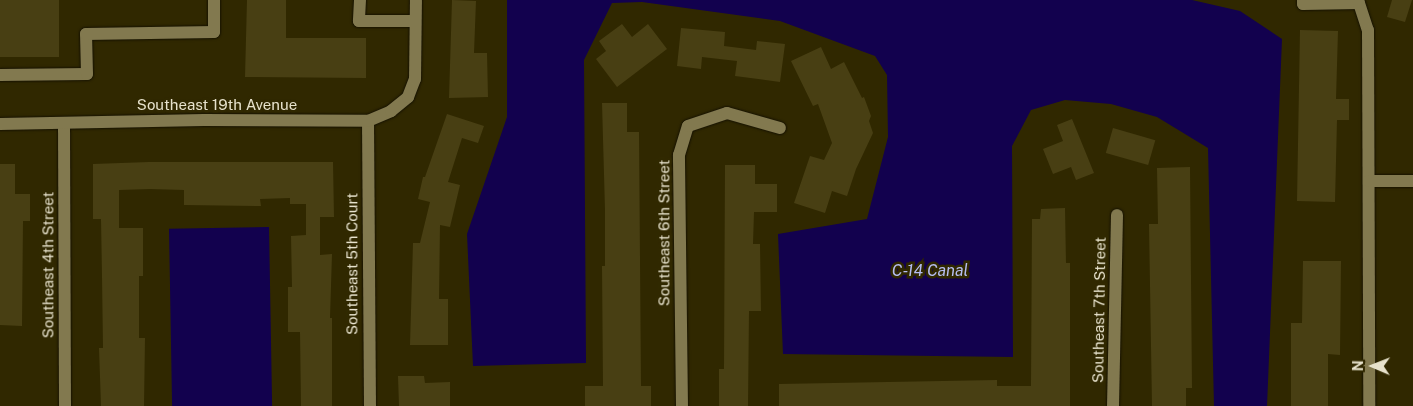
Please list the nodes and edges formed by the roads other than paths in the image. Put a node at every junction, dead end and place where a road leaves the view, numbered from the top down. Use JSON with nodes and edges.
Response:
{"nodes":[{"id":1,"x":214,"y":0,"type":"edge"},
{"id":2,"x":360,"y":0,"type":"edge"},
{"id":3,"x":416,"y":0,"type":"edge"},
{"id":4,"x":1303,"y":0,"type":"edge"},
{"id":5,"x":1359,"y":2,"type":"edge"},
{"id":6,"x":416,"y":21,"type":"junction"},
{"id":7,"x":0,"y":75,"type":"edge"},
{"id":8,"x":368,"y":121,"type":"junction"},
{"id":9,"x":64,"y":123,"type":"junction"},
{"id":10,"x":0,"y":124,"type":"edge"},
{"id":11,"x":780,"y":128,"type":"dead end"},
{"id":12,"x":1369,"y":181,"type":"junction"},
{"id":13,"x":1413,"y":181,"type":"edge"},
{"id":14,"x":1116,"y":214,"type":"dead end"},
{"id":15,"x":64,"y":406,"type":"edge"},
{"id":16,"x":370,"y":406,"type":"edge"},
{"id":17,"x":682,"y":406,"type":"edge"},
{"id":18,"x":1113,"y":406,"type":"edge"},
{"id":19,"x":1368,"y":406,"type":"edge"}],
"edges":[{"from":1,"to":7,"type":"street"},
{"from":2,"to":6,"type":"street"},
{"from":3,"to":6,"type":"street"},
{"from":4,"to":5,"type":"street"},
{"from":5,"to":12,"type":"street"},
{"from":6,"to":8,"type":"street","name":"Southeast 19th Avenue"},
{"from":8,"to":9,"type":"street","name":"Southeast 19th Avenue"},
{"from":8,"to":16,"type":"street","name":"Southeast 5th Court"},
{"from":9,"to":10,"type":"street","name":"Southeast 19th Avenue"},
{"from":9,"to":15,"type":"street","name":"Southeast 4th Street"},
{"from":11,"to":17,"type":"street","name":"Southeast 6th Street"},
{"from":12,"to":13,"type":"street"},
{"from":12,"to":19,"type":"street"},
{"from":14,"to":18,"type":"street","name":"Southeast 7th Street"}]}
